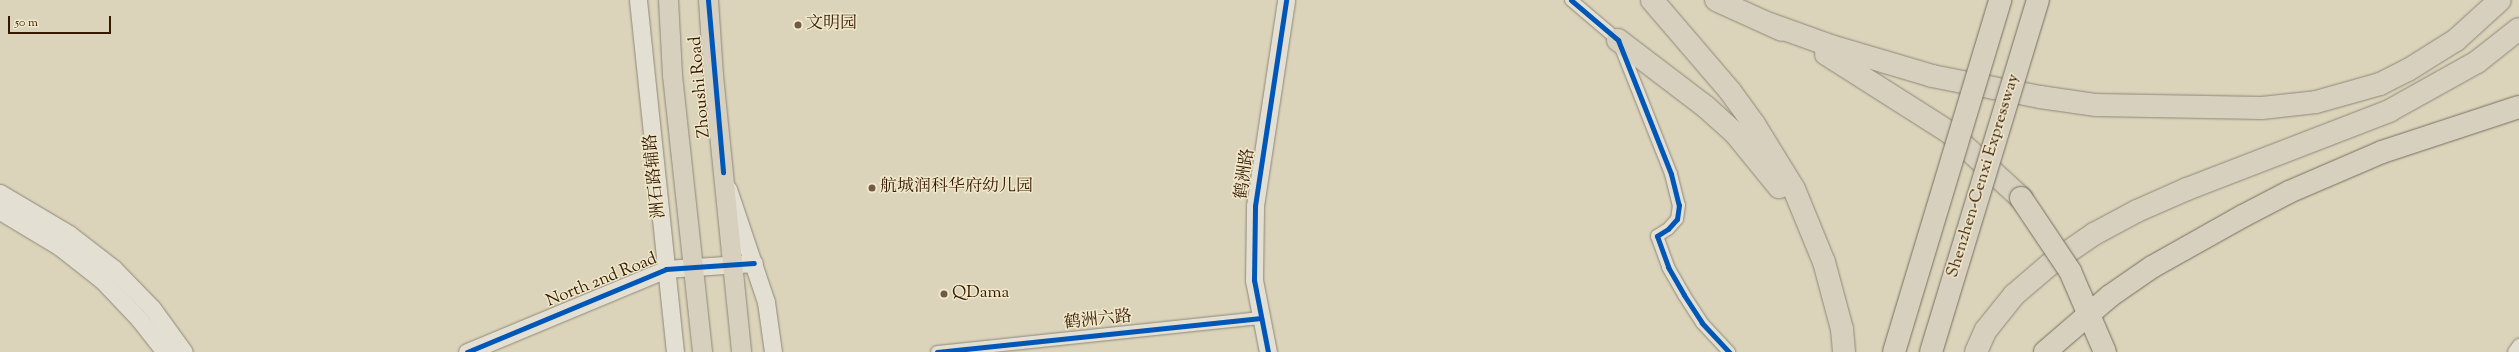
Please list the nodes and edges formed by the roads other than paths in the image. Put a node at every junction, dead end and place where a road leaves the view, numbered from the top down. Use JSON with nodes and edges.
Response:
{"nodes":[{"id":1,"x":638,"y":0,"type":"edge"},
{"id":2,"x":668,"y":0,"type":"edge"},
{"id":3,"x":708,"y":0,"type":"edge"},
{"id":4,"x":1286,"y":0,"type":"edge"},
{"id":5,"x":1571,"y":0,"type":"edge"},
{"id":6,"x":1652,"y":0,"type":"edge"},
{"id":7,"x":1716,"y":0,"type":"edge"},
{"id":8,"x":2000,"y":0,"type":"edge"},
{"id":9,"x":2038,"y":0,"type":"edge"},
{"id":10,"x":2500,"y":0,"type":"edge"},
{"id":11,"x":1770,"y":24,"type":"junction"},
{"id":12,"x":2519,"y":29,"type":"edge"},
{"id":13,"x":1618,"y":40,"type":"junction"},
{"id":14,"x":2519,"y":107,"type":"edge"},
{"id":15,"x":723,"y":172,"type":"junction"},
{"id":16,"x":0,"y":193,"type":"edge"},
{"id":17,"x":0,"y":211,"type":"edge"},
{"id":18,"x":1824,"y":262,"type":"junction"},
{"id":19,"x":754,"y":263,"type":"junction"},
{"id":20,"x":732,"y":264,"type":"junction"},
{"id":21,"x":693,"y":267,"type":"junction"},
{"id":22,"x":666,"y":269,"type":"junction"},
{"id":23,"x":1261,"y":318,"type":"junction"},
{"id":24,"x":2519,"y":345,"type":"edge"},
{"id":25,"x":165,"y":352,"type":"edge"},
{"id":26,"x":184,"y":352,"type":"edge"},
{"id":27,"x":467,"y":352,"type":"edge"},
{"id":28,"x":675,"y":352,"type":"edge"},
{"id":29,"x":702,"y":352,"type":"edge"},
{"id":30,"x":741,"y":352,"type":"edge"},
{"id":31,"x":773,"y":352,"type":"edge"},
{"id":32,"x":937,"y":352,"type":"edge"},
{"id":33,"x":1268,"y":352,"type":"edge"},
{"id":34,"x":1729,"y":352,"type":"edge"},
{"id":35,"x":1844,"y":352,"type":"edge"},
{"id":36,"x":1894,"y":352,"type":"edge"},
{"id":37,"x":1931,"y":352,"type":"edge"},
{"id":38,"x":1976,"y":352,"type":"edge"},
{"id":39,"x":2045,"y":352,"type":"edge"},
{"id":40,"x":2105,"y":352,"type":"edge"},
{"id":41,"x":2514,"y":352,"type":"edge"}],
"edges":[{"from":1,"to":22,"type":"street","name":"洲石路辅路"},
{"from":2,"to":21,"type":"main road","name":"Zhoushi Road"},
{"from":3,"to":15,"type":"main road","name":"Zhoushi Road"},
{"from":4,"to":23,"type":"street","name":"鹤洲路"},
{"from":5,"to":13,"type":"street"},
{"from":6,"to":18,"type":"highway"},
{"from":7,"to":11,"type":"highway"},
{"from":8,"to":36,"type":"highway","bridge":true},
{"from":9,"to":37,"type":"highway","name":"Shenzhen-Cenxi Expressway","bridge":true},
{"from":10,"to":11,"type":"highway"},
{"from":11,"to":40,"type":"highway","bridge":true},
{"from":12,"to":38,"type":"highway"},
{"from":13,"to":18,"type":"highway"},
{"from":13,"to":34,"type":"street"},
{"from":14,"to":39,"type":"highway","bridge":true},
{"from":15,"to":19,"type":"street"},
{"from":15,"to":20,"type":"main road","name":"Zhoushi Road"},
{"from":16,"to":26,"type":"street"},
{"from":17,"to":25,"type":"street"},
{"from":18,"to":35,"type":"highway"},
{"from":19,"to":20,"type":"street","name":"North 2nd Road"},
{"from":19,"to":31,"type":"street"},
{"from":20,"to":21,"type":"street","name":"North 2nd Road"},
{"from":20,"to":30,"type":"main road","name":"Zhoushi Road"},
{"from":21,"to":22,"type":"street","name":"North 2nd Road"},
{"from":21,"to":29,"type":"main road","name":"Zhoushi Road"},
{"from":22,"to":27,"type":"street","name":"North 2nd Road"},
{"from":22,"to":28,"type":"street","name":"洲石路辅路"},
{"from":23,"to":32,"type":"street","name":"鹤洲六路"},
{"from":23,"to":33,"type":"street","name":"鹤洲路"},
{"from":24,"to":41,"type":"street"}]}
